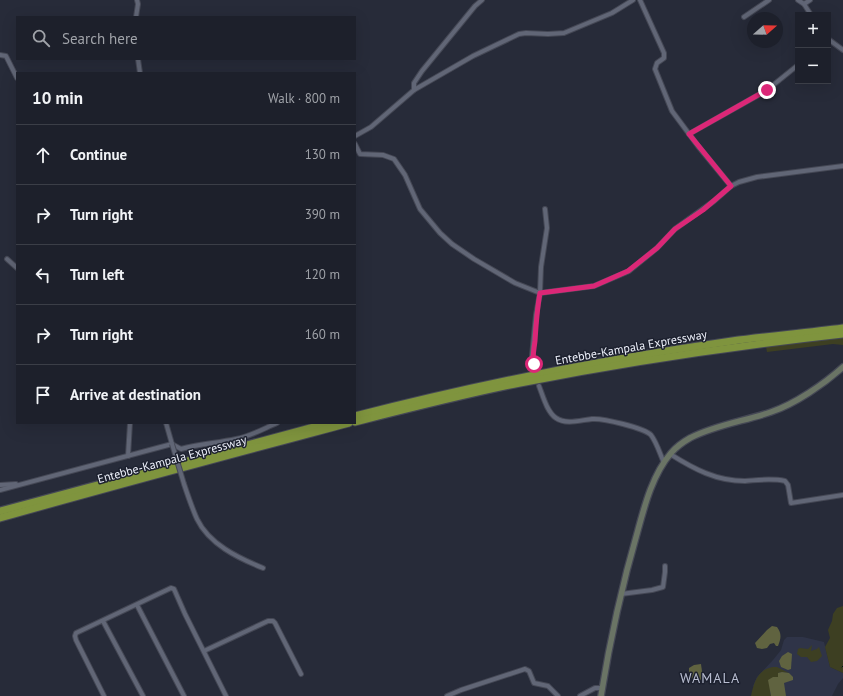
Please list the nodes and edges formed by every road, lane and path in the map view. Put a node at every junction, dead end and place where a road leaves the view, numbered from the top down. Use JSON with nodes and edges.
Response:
{"nodes":[{"id":1,"x":137,"y":0,"type":"edge"},
{"id":2,"x":482,"y":0,"type":"edge"},
{"id":3,"x":634,"y":0,"type":"edge"},
{"id":4,"x":640,"y":0,"type":"edge"},
{"id":5,"x":769,"y":0,"type":"edge"},
{"id":6,"x":798,"y":0,"type":"edge"},
{"id":7,"x":810,"y":0,"type":"edge"},
{"id":8,"x":804,"y":4,"type":"junction"},
{"id":9,"x":809,"y":12,"type":"edge"},
{"id":10,"x":136,"y":16,"type":"edge"},
{"id":11,"x":744,"y":17,"type":"dead end"},
{"id":12,"x":831,"y":42,"type":"edge"},
{"id":13,"x":843,"y":50,"type":"edge"},
{"id":14,"x":0,"y":55,"type":"edge"},
{"id":15,"x":138,"y":60,"type":"edge"},
{"id":16,"x":795,"y":67,"type":"edge"},
{"id":17,"x":140,"y":72,"type":"edge"},
{"id":18,"x":16,"y":76,"type":"edge"},
{"id":19,"x":414,"y":90,"type":"junction"},
{"id":20,"x":689,"y":134,"type":"junction"},
{"id":21,"x":356,"y":135,"type":"edge"},
{"id":22,"x":356,"y":146,"type":"edge"},
{"id":23,"x":843,"y":166,"type":"edge"},
{"id":24,"x":731,"y":186,"type":"junction"},
{"id":25,"x":545,"y":209,"type":"dead end"},
{"id":26,"x":7,"y":259,"type":"dead end"},
{"id":27,"x":16,"y":267,"type":"edge"},
{"id":28,"x":540,"y":293,"type":"junction"},
{"id":29,"x":843,"y":328,"type":"edge"},
{"id":30,"x":843,"y":334,"type":"edge"},
{"id":31,"x":843,"y":367,"type":"edge"},
{"id":32,"x":534,"y":368,"type":"dead end"},
{"id":33,"x":539,"y":386,"type":"dead end"},
{"id":34,"x":356,"y":416,"type":"edge"},
{"id":35,"x":356,"y":422,"type":"edge"},
{"id":36,"x":130,"y":424,"type":"edge"},
{"id":37,"x":166,"y":424,"type":"edge"},
{"id":38,"x":275,"y":424,"type":"edge"},
{"id":39,"x":325,"y":424,"type":"edge"},
{"id":40,"x":346,"y":424,"type":"edge"},
{"id":41,"x":172,"y":444,"type":"junction"},
{"id":42,"x":670,"y":454,"type":"junction"},
{"id":43,"x":128,"y":456,"type":"junction"},
{"id":44,"x":664,"y":463,"type":"junction"},
{"id":45,"x":25,"y":483,"type":"junction"},
{"id":46,"x":0,"y":485,"type":"edge"},
{"id":47,"x":0,"y":490,"type":"edge"},
{"id":48,"x":843,"y":495,"type":"edge"},
{"id":49,"x":0,"y":510,"type":"edge"},
{"id":50,"x":0,"y":518,"type":"edge"},
{"id":51,"x":665,"y":566,"type":"dead end"},
{"id":52,"x":263,"y":568,"type":"dead end"},
{"id":53,"x":621,"y":594,"type":"junction"},
{"id":54,"x":137,"y":604,"type":"junction"},
{"id":55,"x":103,"y":621,"type":"junction"},
{"id":56,"x":204,"y":651,"type":"junction"},
{"id":57,"x":301,"y":674,"type":"dead end"},
{"id":58,"x":603,"y":688,"type":"junction"},
{"id":59,"x":104,"y":696,"type":"edge"},
{"id":60,"x":143,"y":696,"type":"edge"},
{"id":61,"x":184,"y":696,"type":"edge"},
{"id":62,"x":226,"y":696,"type":"edge"},
{"id":63,"x":447,"y":696,"type":"edge"},
{"id":64,"x":558,"y":696,"type":"edge"},
{"id":65,"x":580,"y":696,"type":"edge"},
{"id":66,"x":601,"y":696,"type":"edge"}],
"edges":[{"from":1,"to":10,"type":"street"},
{"from":2,"to":19,"type":"street"},
{"from":3,"to":19,"type":"street"},
{"from":4,"to":20,"type":"street"},
{"from":5,"to":11,"type":"street"},
{"from":6,"to":8,"type":"street"},
{"from":7,"to":8,"type":"street"},
{"from":8,"to":9,"type":"street"},
{"from":12,"to":13,"type":"street"},
{"from":14,"to":18,"type":"street"},
{"from":15,"to":17,"type":"street"},
{"from":16,"to":20,"type":"street"},
{"from":19,"to":21,"type":"street"},
{"from":20,"to":24,"type":"street"},
{"from":22,"to":28,"type":"street"},
{"from":23,"to":24,"type":"street"},
{"from":24,"to":28,"type":"street"},
{"from":25,"to":28,"type":"street"},
{"from":26,"to":27,"type":"street"},
{"from":28,"to":32,"type":"street"},
{"from":29,"to":34,"type":"highway","name":"Entebbe-Kampala Expressway"},
{"from":30,"to":35,"type":"highway","name":"Entebbe-Kampala Expressway"},
{"from":31,"to":42,"type":"main road"},
{"from":33,"to":44,"type":"street"},
{"from":36,"to":43,"type":"street"},
{"from":37,"to":41,"type":"street"},
{"from":38,"to":41,"type":"street"},
{"from":39,"to":49,"type":"highway","name":"Entebbe-Kampala Expressway"},
{"from":40,"to":50,"type":"highway","name":"Entebbe-Kampala Expressway"},
{"from":41,"to":43,"type":"street"},
{"from":41,"to":52,"type":"street","bridge":true},
{"from":42,"to":44,"type":"main road"},
{"from":42,"to":48,"type":"street"},
{"from":43,"to":45,"type":"street"},
{"from":44,"to":53,"type":"main road"},
{"from":45,"to":46,"type":"street"},
{"from":45,"to":47,"type":"street"},
{"from":51,"to":53,"type":"street"},
{"from":53,"to":58,"type":"main road"},
{"from":54,"to":55,"type":"street"},
{"from":54,"to":56,"type":"street"},
{"from":54,"to":61,"type":"street"},
{"from":55,"to":59,"type":"street"},
{"from":55,"to":60,"type":"street"},
{"from":56,"to":57,"type":"street"},
{"from":56,"to":62,"type":"street"},
{"from":58,"to":65,"type":"street"},
{"from":58,"to":66,"type":"main road"},
{"from":63,"to":64,"type":"street"}]}
